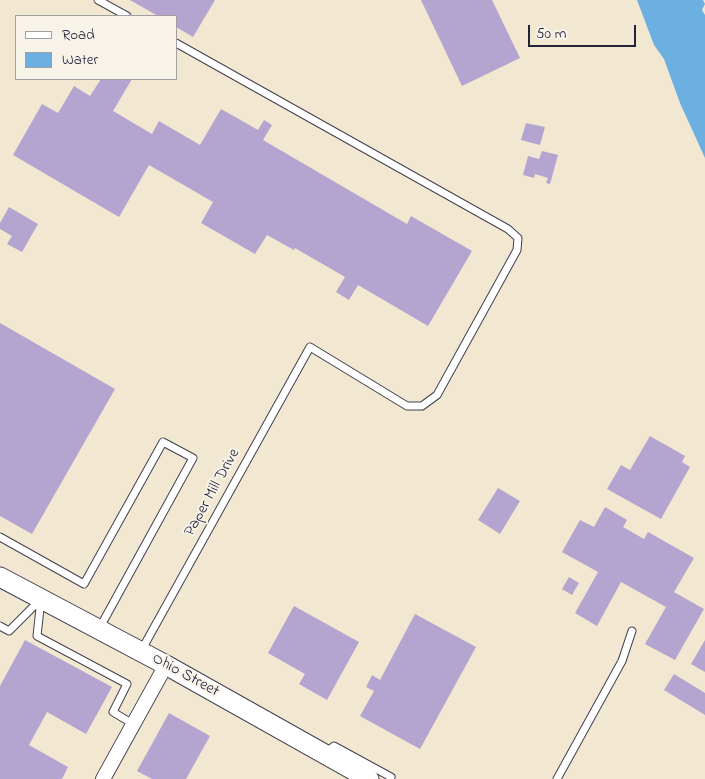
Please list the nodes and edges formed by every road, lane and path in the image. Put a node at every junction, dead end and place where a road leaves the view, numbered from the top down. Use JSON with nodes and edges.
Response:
{"nodes":[{"id":1,"x":98,"y":0,"type":"edge"},
{"id":2,"x":125,"y":15,"type":"edge"},
{"id":3,"x":178,"y":45,"type":"edge"},
{"id":4,"x":0,"y":537,"type":"edge"},
{"id":5,"x":0,"y":577,"type":"edge"},
{"id":6,"x":41,"y":599,"type":"junction"},
{"id":7,"x":0,"y":626,"type":"edge"},
{"id":8,"x":99,"y":629,"type":"junction"},
{"id":9,"x":632,"y":631,"type":"dead end"},
{"id":10,"x":141,"y":652,"type":"junction"},
{"id":11,"x":166,"y":665,"type":"junction"},
{"id":12,"x":134,"y":724,"type":"junction"},
{"id":13,"x":324,"y":754,"type":"junction"},
{"id":14,"x":103,"y":779,"type":"edge"},
{"id":15,"x":368,"y":779,"type":"edge"},
{"id":16,"x":390,"y":779,"type":"edge"},
{"id":17,"x":557,"y":779,"type":"edge"}],
"edges":[{"from":1,"to":2,"type":"lane"},
{"from":3,"to":10,"type":"lane","name":"Paper Mill Drive"},
{"from":4,"to":8,"type":"lane"},
{"from":5,"to":6,"type":"street","name":"Ohio Street"},
{"from":6,"to":7,"type":"lane"},
{"from":6,"to":8,"type":"street","name":"Ohio Street"},
{"from":6,"to":12,"type":"lane"},
{"from":8,"to":10,"type":"street","name":"Ohio Street"},
{"from":9,"to":17,"type":"lane"},
{"from":10,"to":11,"type":"street","name":"Ohio Street"},
{"from":11,"to":12,"type":"street"},
{"from":11,"to":13,"type":"street","name":"Ohio Street"},
{"from":12,"to":14,"type":"street"},
{"from":13,"to":15,"type":"street","name":"Ohio Street"},
{"from":13,"to":16,"type":"lane"}]}
